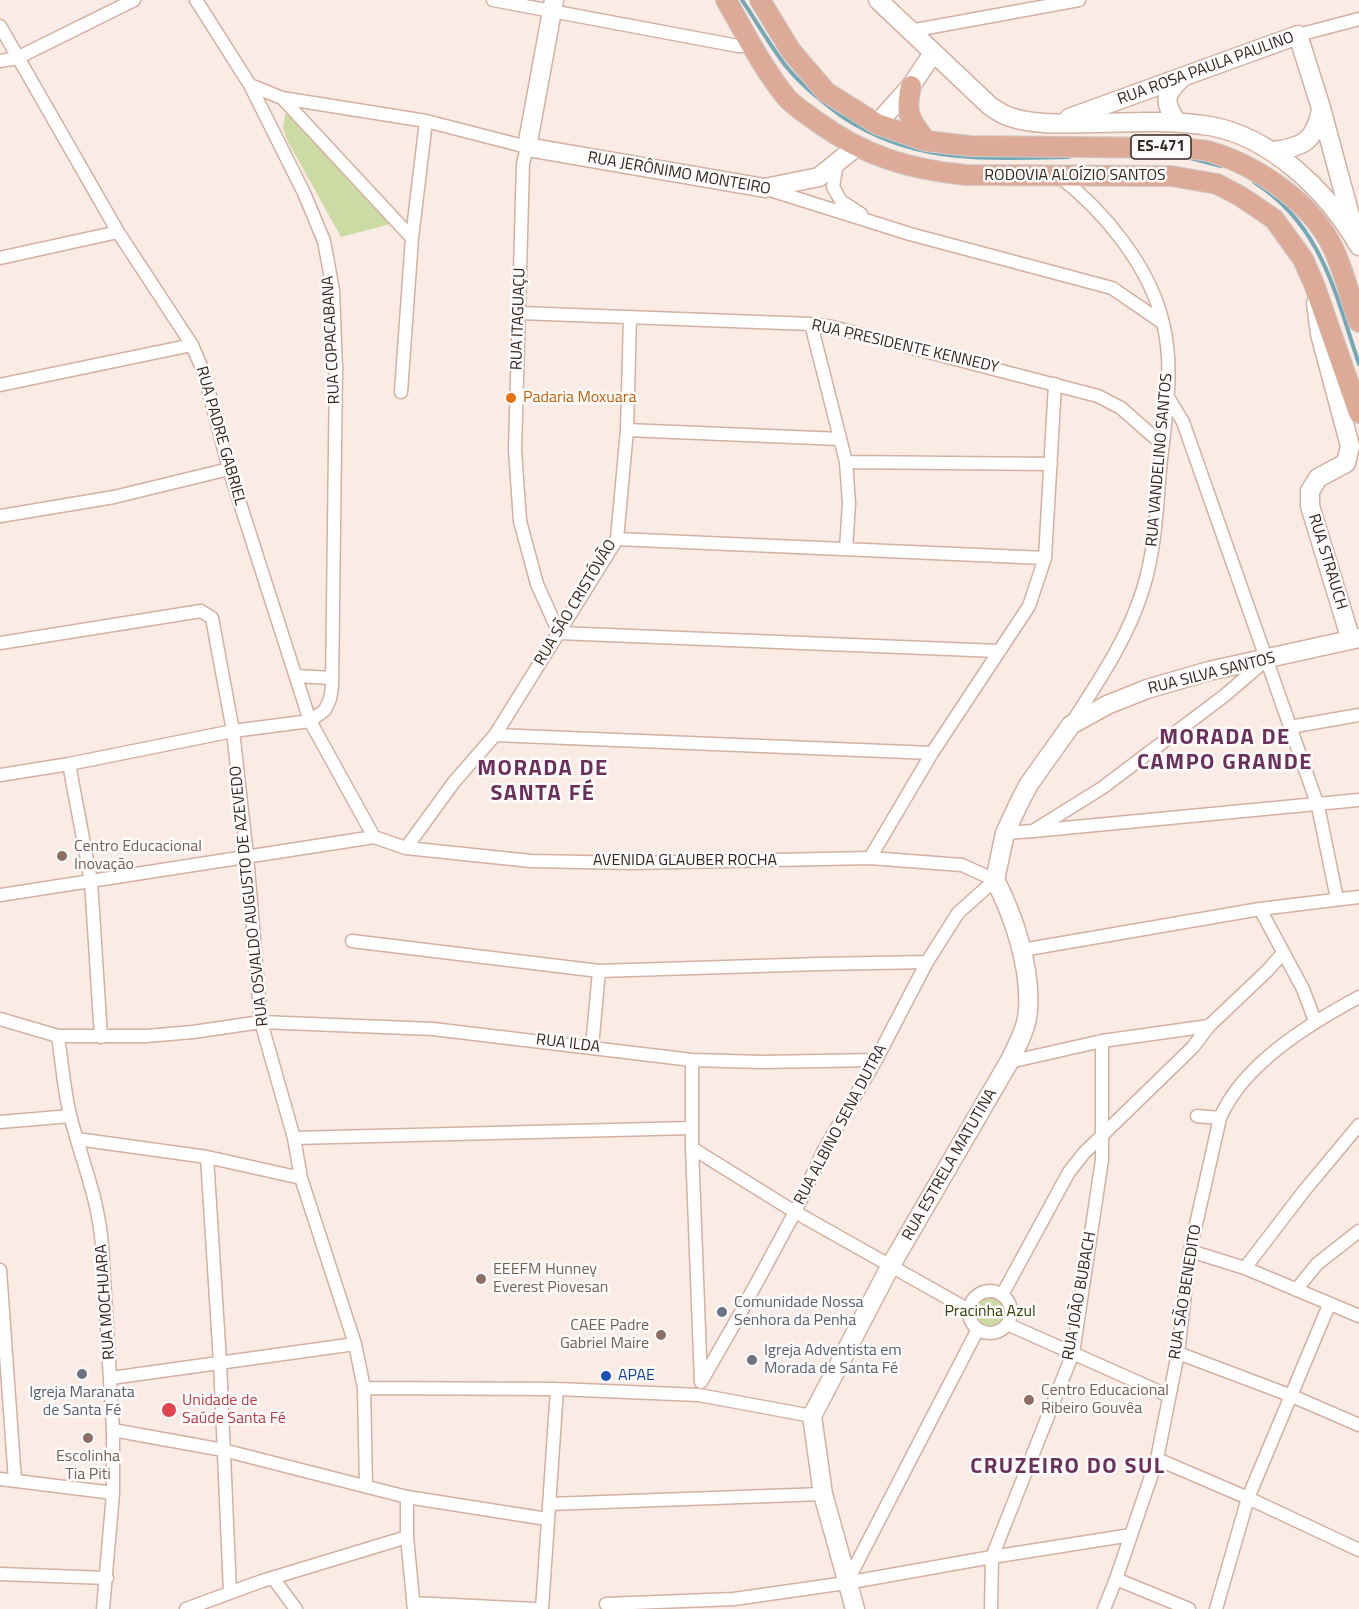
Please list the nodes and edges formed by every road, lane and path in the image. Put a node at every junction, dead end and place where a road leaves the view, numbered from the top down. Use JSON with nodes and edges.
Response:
{"nodes":[{"id":1,"x":134,"y":0,"type":"edge"},
{"id":2,"x":195,"y":0,"type":"edge"},
{"id":3,"x":494,"y":0,"type":"edge"},
{"id":4,"x":726,"y":0,"type":"edge"},
{"id":5,"x":760,"y":0,"type":"edge"},
{"id":6,"x":878,"y":0,"type":"edge"},
{"id":7,"x":1079,"y":0,"type":"edge"},
{"id":8,"x":553,"y":5,"type":"edge"},
{"id":9,"x":1359,"y":19,"type":"edge"},
{"id":10,"x":0,"y":26,"type":"edge"},
{"id":11,"x":910,"y":30,"type":"junction"},
{"id":12,"x":1298,"y":35,"type":"junction"},
{"id":13,"x":752,"y":46,"type":"junction"},
{"id":14,"x":933,"y":53,"type":"junction"},
{"id":15,"x":17,"y":58,"type":"junction"},
{"id":16,"x":0,"y":61,"type":"edge"},
{"id":17,"x":1183,"y":77,"type":"junction"},
{"id":18,"x":250,"y":85,"type":"junction"},
{"id":19,"x":911,"y":86,"type":"junction"},
{"id":20,"x":282,"y":98,"type":"junction"},
{"id":21,"x":1321,"y":108,"type":"junction"},
{"id":22,"x":426,"y":121,"type":"junction"},
{"id":23,"x":1177,"y":122,"type":"junction"},
{"id":24,"x":1055,"y":123,"type":"junction"},
{"id":25,"x":867,"y":135,"type":"junction"},
{"id":26,"x":926,"y":141,"type":"junction"},
{"id":27,"x":527,"y":147,"type":"junction"},
{"id":28,"x":1274,"y":151,"type":"junction"},
{"id":29,"x":837,"y":163,"type":"junction"},
{"id":30,"x":1059,"y":175,"type":"junction"},
{"id":31,"x":765,"y":188,"type":"junction"},
{"id":32,"x":875,"y":223,"type":"junction"},
{"id":33,"x":118,"y":232,"type":"junction"},
{"id":34,"x":412,"y":238,"type":"junction"},
{"id":35,"x":1359,"y":245,"type":"edge"},
{"id":36,"x":0,"y":258,"type":"edge"},
{"id":37,"x":1314,"y":284,"type":"junction"},
{"id":38,"x":520,"y":313,"type":"junction"},
{"id":39,"x":630,"y":317,"type":"junction"},
{"id":40,"x":1359,"y":322,"type":"edge"},
{"id":41,"x":1163,"y":323,"type":"junction"},
{"id":42,"x":811,"y":324,"type":"junction"},
{"id":43,"x":192,"y":345,"type":"junction"},
{"id":44,"x":1353,"y":375,"type":"edge"},
{"id":45,"x":1055,"y":384,"type":"junction"},
{"id":46,"x":0,"y":385,"type":"edge"},
{"id":47,"x":401,"y":392,"type":"dead end"},
{"id":48,"x":1168,"y":397,"type":"junction"},
{"id":49,"x":1338,"y":397,"type":"junction"},
{"id":50,"x":1359,"y":413,"type":"edge"},
{"id":51,"x":627,"y":430,"type":"junction"},
{"id":52,"x":840,"y":439,"type":"junction"},
{"id":53,"x":1163,"y":445,"type":"junction"},
{"id":54,"x":846,"y":462,"type":"junction"},
{"id":55,"x":1051,"y":464,"type":"junction"},
{"id":56,"x":229,"y":469,"type":"junction"},
{"id":57,"x":0,"y":516,"type":"edge"},
{"id":58,"x":617,"y":539,"type":"junction"},
{"id":59,"x":846,"y":549,"type":"junction"},
{"id":60,"x":1045,"y":558,"type":"junction"},
{"id":61,"x":559,"y":633,"type":"junction"},
{"id":62,"x":1355,"y":639,"type":"edge"},
{"id":63,"x":0,"y":643,"type":"edge"},
{"id":64,"x":998,"y":651,"type":"junction"},
{"id":65,"x":1267,"y":659,"type":"junction"},
{"id":66,"x":296,"y":676,"type":"junction"},
{"id":67,"x":332,"y":678,"type":"junction"},
{"id":68,"x":1359,"y":716,"type":"edge"},
{"id":69,"x":310,"y":721,"type":"junction"},
{"id":70,"x":1071,"y":725,"type":"junction"},
{"id":71,"x":1290,"y":727,"type":"junction"},
{"id":72,"x":233,"y":731,"type":"junction"},
{"id":73,"x":495,"y":735,"type":"junction"},
{"id":74,"x":932,"y":753,"type":"junction"},
{"id":75,"x":69,"y":764,"type":"junction"},
{"id":76,"x":0,"y":775,"type":"edge"},
{"id":77,"x":1359,"y":800,"type":"edge"},
{"id":78,"x":1318,"y":806,"type":"junction"},
{"id":79,"x":1033,"y":831,"type":"junction"},
{"id":80,"x":1005,"y":833,"type":"junction"},
{"id":81,"x":374,"y":837,"type":"junction"},
{"id":82,"x":406,"y":848,"type":"junction"},
{"id":83,"x":247,"y":856,"type":"junction"},
{"id":84,"x":870,"y":858,"type":"junction"},
{"id":85,"x":995,"y":880,"type":"junction"},
{"id":86,"x":91,"y":881,"type":"junction"},
{"id":87,"x":0,"y":895,"type":"edge"},
{"id":88,"x":1359,"y":897,"type":"edge"},
{"id":89,"x":1337,"y":899,"type":"junction"},
{"id":90,"x":1260,"y":909,"type":"junction"},
{"id":91,"x":352,"y":941,"type":"dead end"},
{"id":92,"x":1022,"y":950,"type":"junction"},
{"id":93,"x":1283,"y":953,"type":"junction"},
{"id":94,"x":927,"y":962,"type":"junction"},
{"id":95,"x":599,"y":971,"type":"junction"},
{"id":96,"x":1359,"y":997,"type":"edge"},
{"id":97,"x":0,"y":1019,"type":"edge"},
{"id":98,"x":1315,"y":1021,"type":"junction"},
{"id":99,"x":261,"y":1022,"type":"junction"},
{"id":100,"x":1209,"y":1026,"type":"junction"},
{"id":101,"x":58,"y":1036,"type":"junction"},
{"id":102,"x":101,"y":1037,"type":"junction"},
{"id":103,"x":1102,"y":1041,"type":"junction"},
{"id":104,"x":592,"y":1047,"type":"junction"},
{"id":105,"x":692,"y":1060,"type":"junction"},
{"id":106,"x":876,"y":1060,"type":"junction"},
{"id":107,"x":1009,"y":1062,"type":"junction"},
{"id":108,"x":70,"y":1116,"type":"junction"},
{"id":109,"x":1197,"y":1116,"type":"dead end"},
{"id":110,"x":1220,"y":1118,"type":"junction"},
{"id":111,"x":0,"y":1122,"type":"edge"},
{"id":112,"x":1359,"y":1125,"type":"edge"},
{"id":113,"x":692,"y":1128,"type":"junction"},
{"id":114,"x":1103,"y":1134,"type":"junction"},
{"id":115,"x":294,"y":1138,"type":"junction"},
{"id":116,"x":77,"y":1139,"type":"junction"},
{"id":117,"x":692,"y":1148,"type":"junction"},
{"id":118,"x":207,"y":1157,"type":"junction"},
{"id":119,"x":301,"y":1178,"type":"junction"},
{"id":120,"x":795,"y":1212,"type":"junction"},
{"id":121,"x":1359,"y":1231,"type":"edge"},
{"id":122,"x":1190,"y":1251,"type":"junction"},
{"id":123,"x":891,"y":1265,"type":"junction"},
{"id":124,"x":1245,"y":1268,"type":"junction"},
{"id":125,"x":0,"y":1270,"type":"edge"},
{"id":126,"x":1296,"y":1290,"type":"junction"},
{"id":127,"x":1002,"y":1295,"type":"junction"},
{"id":128,"x":1329,"y":1305,"type":"junction"},
{"id":129,"x":969,"y":1310,"type":"junction"},
{"id":130,"x":1359,"y":1316,"type":"edge"},
{"id":131,"x":1007,"y":1324,"type":"junction"},
{"id":132,"x":978,"y":1329,"type":"junction"},
{"id":133,"x":355,"y":1344,"type":"junction"},
{"id":134,"x":1073,"y":1353,"type":"junction"},
{"id":135,"x":1178,"y":1353,"type":"junction"},
{"id":136,"x":220,"y":1362,"type":"junction"},
{"id":137,"x":111,"y":1378,"type":"junction"},
{"id":138,"x":701,"y":1382,"type":"junction"},
{"id":139,"x":364,"y":1388,"type":"junction"},
{"id":140,"x":557,"y":1389,"type":"junction"},
{"id":141,"x":699,"y":1395,"type":"junction"},
{"id":142,"x":1169,"y":1396,"type":"junction"},
{"id":143,"x":1292,"y":1396,"type":"junction"},
{"id":144,"x":812,"y":1416,"type":"junction"},
{"id":145,"x":1359,"y":1425,"type":"edge"},
{"id":146,"x":113,"y":1430,"type":"junction"},
{"id":147,"x":223,"y":1450,"type":"junction"},
{"id":148,"x":1157,"y":1459,"type":"junction"},
{"id":149,"x":0,"y":1479,"type":"edge"},
{"id":150,"x":15,"y":1481,"type":"junction"},
{"id":151,"x":366,"y":1486,"type":"junction"},
{"id":152,"x":113,"y":1493,"type":"junction"},
{"id":153,"x":823,"y":1494,"type":"junction"},
{"id":154,"x":407,"y":1497,"type":"junction"},
{"id":155,"x":1248,"y":1498,"type":"junction"},
{"id":156,"x":549,"y":1504,"type":"junction"},
{"id":157,"x":547,"y":1520,"type":"junction"},
{"id":158,"x":1131,"y":1535,"type":"junction"},
{"id":159,"x":407,"y":1537,"type":"junction"},
{"id":160,"x":1359,"y":1550,"type":"edge"},
{"id":161,"x":992,"y":1557,"type":"junction"},
{"id":162,"x":0,"y":1574,"type":"edge"},
{"id":163,"x":107,"y":1578,"type":"junction"},
{"id":164,"x":273,"y":1578,"type":"junction"},
{"id":165,"x":1116,"y":1579,"type":"junction"},
{"id":166,"x":846,"y":1583,"type":"junction"},
{"id":167,"x":230,"y":1592,"type":"junction"},
{"id":168,"x":606,"y":1604,"type":"dead end"},
{"id":169,"x":735,"y":1604,"type":"edge"},
{"id":170,"x":413,"y":1606,"type":"edge"},
{"id":171,"x":104,"y":1609,"type":"edge"},
{"id":172,"x":186,"y":1609,"type":"edge"},
{"id":173,"x":296,"y":1609,"type":"edge"},
{"id":174,"x":534,"y":1609,"type":"edge"},
{"id":175,"x":542,"y":1609,"type":"edge"},
{"id":176,"x":855,"y":1609,"type":"edge"},
{"id":177,"x":991,"y":1609,"type":"edge"},
{"id":178,"x":1104,"y":1609,"type":"edge"},
{"id":179,"x":1189,"y":1609,"type":"edge"},
{"id":180,"x":1216,"y":1609,"type":"edge"}],
"edges":[{"from":1,"to":15,"type":"street"},
{"from":2,"to":18,"type":"street","name":"RUA COPACABANA"},
{"from":3,"to":8,"type":"street"},
{"from":4,"to":13,"type":"main road","name":"RODOVIA ALOÍZIO SANTOS","number":"ES-471"},
{"from":5,"to":25,"type":"main road","name":"RODOVIA ALOÍZIO SANTOS","number":"ES-471"},
{"from":6,"to":11,"type":"street"},
{"from":7,"to":11,"type":"street"},
{"from":8,"to":13,"type":"street"},
{"from":8,"to":27,"type":"street","name":"RUA ITAGUAÇU"},
{"from":9,"to":12,"type":"street","name":"RUA ROSA PAULA PAULINO"},
{"from":10,"to":15,"type":"street","name":"RUA PADRE GABRIEL"},
{"from":11,"to":14,"type":"street"},
{"from":12,"to":17,"type":"street","name":"RUA ROSA PAULA PAULINO"},
{"from":12,"to":21,"type":"street"},
{"from":13,"to":25,"type":"main road","name":"RODOVIA ALOÍZIO SANTOS","number":"ES-471"},
{"from":14,"to":19,"type":"street"},
{"from":14,"to":24,"type":"street"},
{"from":15,"to":16,"type":"street"},
{"from":15,"to":33,"type":"street","name":"RUA PADRE GABRIEL"},
{"from":17,"to":23,"type":"street"},
{"from":17,"to":24,"type":"street","name":"RUA ROSA PAULA PAULINO"},
{"from":18,"to":20,"type":"street","name":"RUA JERÔNIMO MONTEIRO"},
{"from":18,"to":67,"type":"street","name":"RUA COPACABANA"},
{"from":19,"to":25,"type":"street"},
{"from":19,"to":26,"type":"main road"},
{"from":20,"to":22,"type":"street","name":"RUA JERÔNIMO MONTEIRO"},
{"from":20,"to":34,"type":"street"},
{"from":21,"to":28,"type":"street"},
{"from":21,"to":35,"type":"street"},
{"from":22,"to":27,"type":"street","name":"RUA JERÔNIMO MONTEIRO"},
{"from":22,"to":34,"type":"street"},
{"from":23,"to":24,"type":"street"},
{"from":23,"to":28,"type":"street"},
{"from":25,"to":26,"type":"main road","name":"RODOVIA ALOÍZIO SANTOS","number":"ES-471"},
{"from":25,"to":29,"type":"street"},
{"from":25,"to":30,"type":"main road","name":"RODOVIA ALOÍZIO SANTOS","number":"ES-471"},
{"from":26,"to":40,"type":"main road","name":"RODOVIA ALOÍZIO SANTOS","number":"ES-471"},
{"from":27,"to":31,"type":"street","name":"RUA JERÔNIMO MONTEIRO"},
{"from":27,"to":38,"type":"street","name":"RUA ITAGUAÇU"},
{"from":28,"to":35,"type":"street"},
{"from":29,"to":31,"type":"street"},
{"from":29,"to":32,"type":"street"},
{"from":30,"to":37,"type":"main road","name":"RODOVIA ALOÍZIO SANTOS","number":"ES-471"},
{"from":30,"to":41,"type":"street","name":"RUA VANDELINO SANTOS"},
{"from":31,"to":32,"type":"street","name":"RUA JERÔNIMO MONTEIRO"},
{"from":32,"to":41,"type":"street","name":"RUA JERÔNIMO MONTEIRO"},
{"from":33,"to":36,"type":"street"},
{"from":33,"to":43,"type":"street","name":"RUA PADRE GABRIEL"},
{"from":34,"to":47,"type":"street"},
{"from":37,"to":44,"type":"main road","name":"RODOVIA ALOÍZIO SANTOS","number":"ES-471"},
{"from":37,"to":49,"type":"street","name":"RUA STRAUCH"},
{"from":38,"to":39,"type":"street","name":"RUA PRESIDENTE KENNEDY"},
{"from":38,"to":61,"type":"street","name":"RUA ITAGUAÇU"},
{"from":39,"to":42,"type":"street","name":"RUA PRESIDENTE KENNEDY"},
{"from":39,"to":51,"type":"street","name":"RUA SÃO CRISTÓVÃO"},
{"from":41,"to":48,"type":"street","name":"RUA VANDELINO SANTOS"},
{"from":42,"to":45,"type":"street","name":"RUA PRESIDENTE KENNEDY"},
{"from":42,"to":52,"type":"street"},
{"from":43,"to":46,"type":"street"},
{"from":43,"to":56,"type":"street","name":"RUA PADRE GABRIEL"},
{"from":44,"to":49,"type":"street"},
{"from":44,"to":50,"type":"main road","name":"RODOVIA ALOÍZIO SANTOS","number":"ES-471"},
{"from":45,"to":53,"type":"street","name":"RUA PRESIDENTE KENNEDY"},
{"from":45,"to":55,"type":"street"},
{"from":48,"to":53,"type":"street","name":"RUA VANDELINO SANTOS"},
{"from":48,"to":65,"type":"street"},
{"from":49,"to":62,"type":"street","name":"RUA STRAUCH"},
{"from":51,"to":52,"type":"street"},
{"from":51,"to":58,"type":"street","name":"RUA SÃO CRISTÓVÃO"},
{"from":52,"to":54,"type":"street"},
{"from":53,"to":70,"type":"street","name":"RUA VANDELINO SANTOS"},
{"from":54,"to":55,"type":"street"},
{"from":54,"to":59,"type":"street"},
{"from":55,"to":60,"type":"street"},
{"from":56,"to":57,"type":"street"},
{"from":56,"to":66,"type":"street","name":"RUA PADRE GABRIEL"},
{"from":58,"to":59,"type":"street"},
{"from":58,"to":61,"type":"street","name":"RUA SÃO CRISTÓVÃO"},
{"from":59,"to":60,"type":"street"},
{"from":60,"to":64,"type":"street"},
{"from":61,"to":64,"type":"street"},
{"from":61,"to":73,"type":"street","name":"RUA SÃO CRISTÓVÃO"},
{"from":62,"to":65,"type":"street","name":"RUA SILVA SANTOS"},
{"from":63,"to":72,"type":"street","name":"RUA OSVALDO AUGUSTO DE AZEVEDO"},
{"from":64,"to":74,"type":"street"},
{"from":65,"to":70,"type":"street","name":"RUA SILVA SANTOS"},
{"from":65,"to":71,"type":"street"},
{"from":65,"to":79,"type":"street"},
{"from":66,"to":67,"type":"street"},
{"from":66,"to":69,"type":"street","name":"RUA PADRE GABRIEL"},
{"from":67,"to":69,"type":"street","name":"RUA COPACABANA"},
{"from":68,"to":71,"type":"street"},
{"from":69,"to":72,"type":"street"},
{"from":69,"to":81,"type":"street","name":"RUA PADRE GABRIEL"},
{"from":70,"to":80,"type":"street"},
{"from":71,"to":78,"type":"street"},
{"from":72,"to":75,"type":"street"},
{"from":72,"to":83,"type":"street","name":"RUA OSVALDO AUGUSTO DE AZEVEDO"},
{"from":73,"to":74,"type":"street"},
{"from":73,"to":82,"type":"street","name":"RUA SÃO CRISTÓVÃO"},
{"from":74,"to":84,"type":"street"},
{"from":75,"to":76,"type":"street"},
{"from":75,"to":86,"type":"street"},
{"from":77,"to":78,"type":"street"},
{"from":78,"to":79,"type":"street"},
{"from":78,"to":89,"type":"street"},
{"from":79,"to":80,"type":"street"},
{"from":80,"to":85,"type":"street"},
{"from":81,"to":82,"type":"street","name":"AVENIDA GLAUBER ROCHA"},
{"from":81,"to":83,"type":"street"},
{"from":82,"to":84,"type":"street","name":"AVENIDA GLAUBER ROCHA"},
{"from":83,"to":86,"type":"street"},
{"from":83,"to":99,"type":"street","name":"RUA OSVALDO AUGUSTO DE AZEVEDO"},
{"from":84,"to":85,"type":"street","name":"AVENIDA GLAUBER ROCHA"},
{"from":85,"to":92,"type":"street","name":"RUA ESTRELA MATUTINA"},
{"from":85,"to":94,"type":"street","name":"RUA ALBINO SENA DUTRA"},
{"from":86,"to":87,"type":"street"},
{"from":86,"to":102,"type":"street"},
{"from":88,"to":89,"type":"street"},
{"from":89,"to":90,"type":"street"},
{"from":90,"to":92,"type":"street"},
{"from":90,"to":93,"type":"street"},
{"from":91,"to":95,"type":"street"},
{"from":92,"to":107,"type":"street","name":"RUA ESTRELA MATUTINA"},
{"from":93,"to":98,"type":"street"},
{"from":93,"to":100,"type":"street"},
{"from":94,"to":95,"type":"street"},
{"from":94,"to":106,"type":"street","name":"RUA ALBINO SENA DUTRA"},
{"from":95,"to":104,"type":"street"},
{"from":96,"to":98,"type":"street","name":"RUA SÃO BENEDITO"},
{"from":97,"to":101,"type":"street","name":"RUA ILDA"},
{"from":98,"to":110,"type":"street","name":"RUA SÃO BENEDITO"},
{"from":99,"to":102,"type":"street","name":"RUA ILDA"},
{"from":99,"to":104,"type":"street","name":"RUA ILDA"},
{"from":99,"to":115,"type":"street","name":"RUA OSVALDO AUGUSTO DE AZEVEDO"},
{"from":100,"to":103,"type":"street"},
{"from":100,"to":114,"type":"street"},
{"from":101,"to":102,"type":"street","name":"RUA ILDA"},
{"from":101,"to":108,"type":"street","name":"RUA MOCHUARA"},
{"from":103,"to":107,"type":"street"},
{"from":103,"to":114,"type":"street","name":"RUA JOÃO BUBACH"},
{"from":104,"to":105,"type":"street","name":"RUA ILDA"},
{"from":105,"to":106,"type":"street","name":"RUA ILDA"},
{"from":105,"to":113,"type":"street"},
{"from":106,"to":120,"type":"street","name":"RUA ALBINO SENA DUTRA"},
{"from":107,"to":123,"type":"street","name":"RUA ESTRELA MATUTINA"},
{"from":108,"to":111,"type":"street"},
{"from":108,"to":116,"type":"street","name":"RUA MOCHUARA"},
{"from":109,"to":110,"type":"street"},
{"from":110,"to":122,"type":"street","name":"RUA SÃO BENEDITO"},
{"from":112,"to":124,"type":"street"},
{"from":113,"to":115,"type":"street"},
{"from":113,"to":117,"type":"street"},
{"from":114,"to":127,"type":"street"},
{"from":114,"to":134,"type":"street","name":"RUA JOÃO BUBACH"},
{"from":115,"to":119,"type":"street","name":"RUA OSVALDO AUGUSTO DE AZEVEDO"},
{"from":116,"to":118,"type":"street"},
{"from":116,"to":137,"type":"street","name":"RUA MOCHUARA"},
{"from":117,"to":120,"type":"street"},
{"from":117,"to":138,"type":"street"},
{"from":118,"to":119,"type":"street"},
{"from":118,"to":136,"type":"street"},
{"from":119,"to":133,"type":"street","name":"RUA OSVALDO AUGUSTO DE AZEVEDO"},
{"from":120,"to":123,"type":"street"},
{"from":120,"to":138,"type":"street","name":"RUA ALBINO SENA DUTRA"},
{"from":121,"to":126,"type":"street"},
{"from":122,"to":124,"type":"street"},
{"from":122,"to":135,"type":"street","name":"RUA SÃO BENEDITO"},
{"from":123,"to":129,"type":"street"},
{"from":123,"to":144,"type":"street","name":"RUA ESTRELA MATUTINA"},
{"from":124,"to":126,"type":"street"},
{"from":125,"to":150,"type":"street"},
{"from":126,"to":128,"type":"street"},
{"from":127,"to":129,"type":"street"},
{"from":127,"to":131,"type":"street"},
{"from":128,"to":130,"type":"street"},
{"from":128,"to":143,"type":"street"},
{"from":129,"to":132,"type":"street"},
{"from":131,"to":132,"type":"street"},
{"from":131,"to":134,"type":"street"},
{"from":132,"to":166,"type":"street"},
{"from":133,"to":136,"type":"street"},
{"from":133,"to":139,"type":"street","name":"RUA OSVALDO AUGUSTO DE AZEVEDO"},
{"from":134,"to":142,"type":"street"},
{"from":134,"to":161,"type":"street","name":"RUA JOÃO BUBACH"},
{"from":135,"to":142,"type":"street","name":"RUA SÃO BENEDITO"},
{"from":135,"to":143,"type":"street"},
{"from":136,"to":137,"type":"street"},
{"from":136,"to":147,"type":"street"},
{"from":137,"to":146,"type":"street","name":"RUA MOCHUARA"},
{"from":138,"to":141,"type":"street"},
{"from":139,"to":140,"type":"street"},
{"from":139,"to":151,"type":"street","name":"RUA OSVALDO AUGUSTO DE AZEVEDO"},
{"from":140,"to":141,"type":"street"},
{"from":140,"to":156,"type":"street"},
{"from":141,"to":144,"type":"street"},
{"from":142,"to":148,"type":"street","name":"RUA SÃO BENEDITO"},
{"from":143,"to":145,"type":"street"},
{"from":143,"to":155,"type":"street"},
{"from":144,"to":153,"type":"street"},
{"from":146,"to":147,"type":"street"},
{"from":146,"to":152,"type":"street","name":"RUA MOCHUARA"},
{"from":147,"to":151,"type":"street"},
{"from":147,"to":167,"type":"street"},
{"from":148,"to":155,"type":"street"},
{"from":148,"to":158,"type":"street","name":"RUA SÃO BENEDITO"},
{"from":149,"to":150,"type":"street"},
{"from":150,"to":152,"type":"street"},
{"from":151,"to":154,"type":"street"},
{"from":152,"to":163,"type":"street","name":"RUA MOCHUARA"},
{"from":153,"to":156,"type":"street"},
{"from":153,"to":166,"type":"street"},
{"from":154,"to":157,"type":"street"},
{"from":154,"to":159,"type":"street"},
{"from":155,"to":160,"type":"street"},
{"from":155,"to":180,"type":"street"},
{"from":156,"to":157,"type":"street"},
{"from":157,"to":175,"type":"street"},
{"from":158,"to":161,"type":"street"},
{"from":158,"to":165,"type":"street","name":"RUA SÃO BENEDITO"},
{"from":159,"to":164,"type":"street"},
{"from":159,"to":170,"type":"street"},
{"from":161,"to":166,"type":"street"},
{"from":161,"to":177,"type":"street","name":"RUA JOÃO BUBACH"},
{"from":162,"to":163,"type":"street"},
{"from":163,"to":171,"type":"street","name":"RUA MOCHUARA"},
{"from":164,"to":167,"type":"street"},
{"from":164,"to":173,"type":"street"},
{"from":165,"to":178,"type":"street","name":"RUA SÃO BENEDITO"},
{"from":165,"to":179,"type":"street"},
{"from":166,"to":169,"type":"street"},
{"from":166,"to":176,"type":"street"},
{"from":167,"to":172,"type":"street"},
{"from":168,"to":169,"type":"street"},
{"from":170,"to":174,"type":"street"}]}
